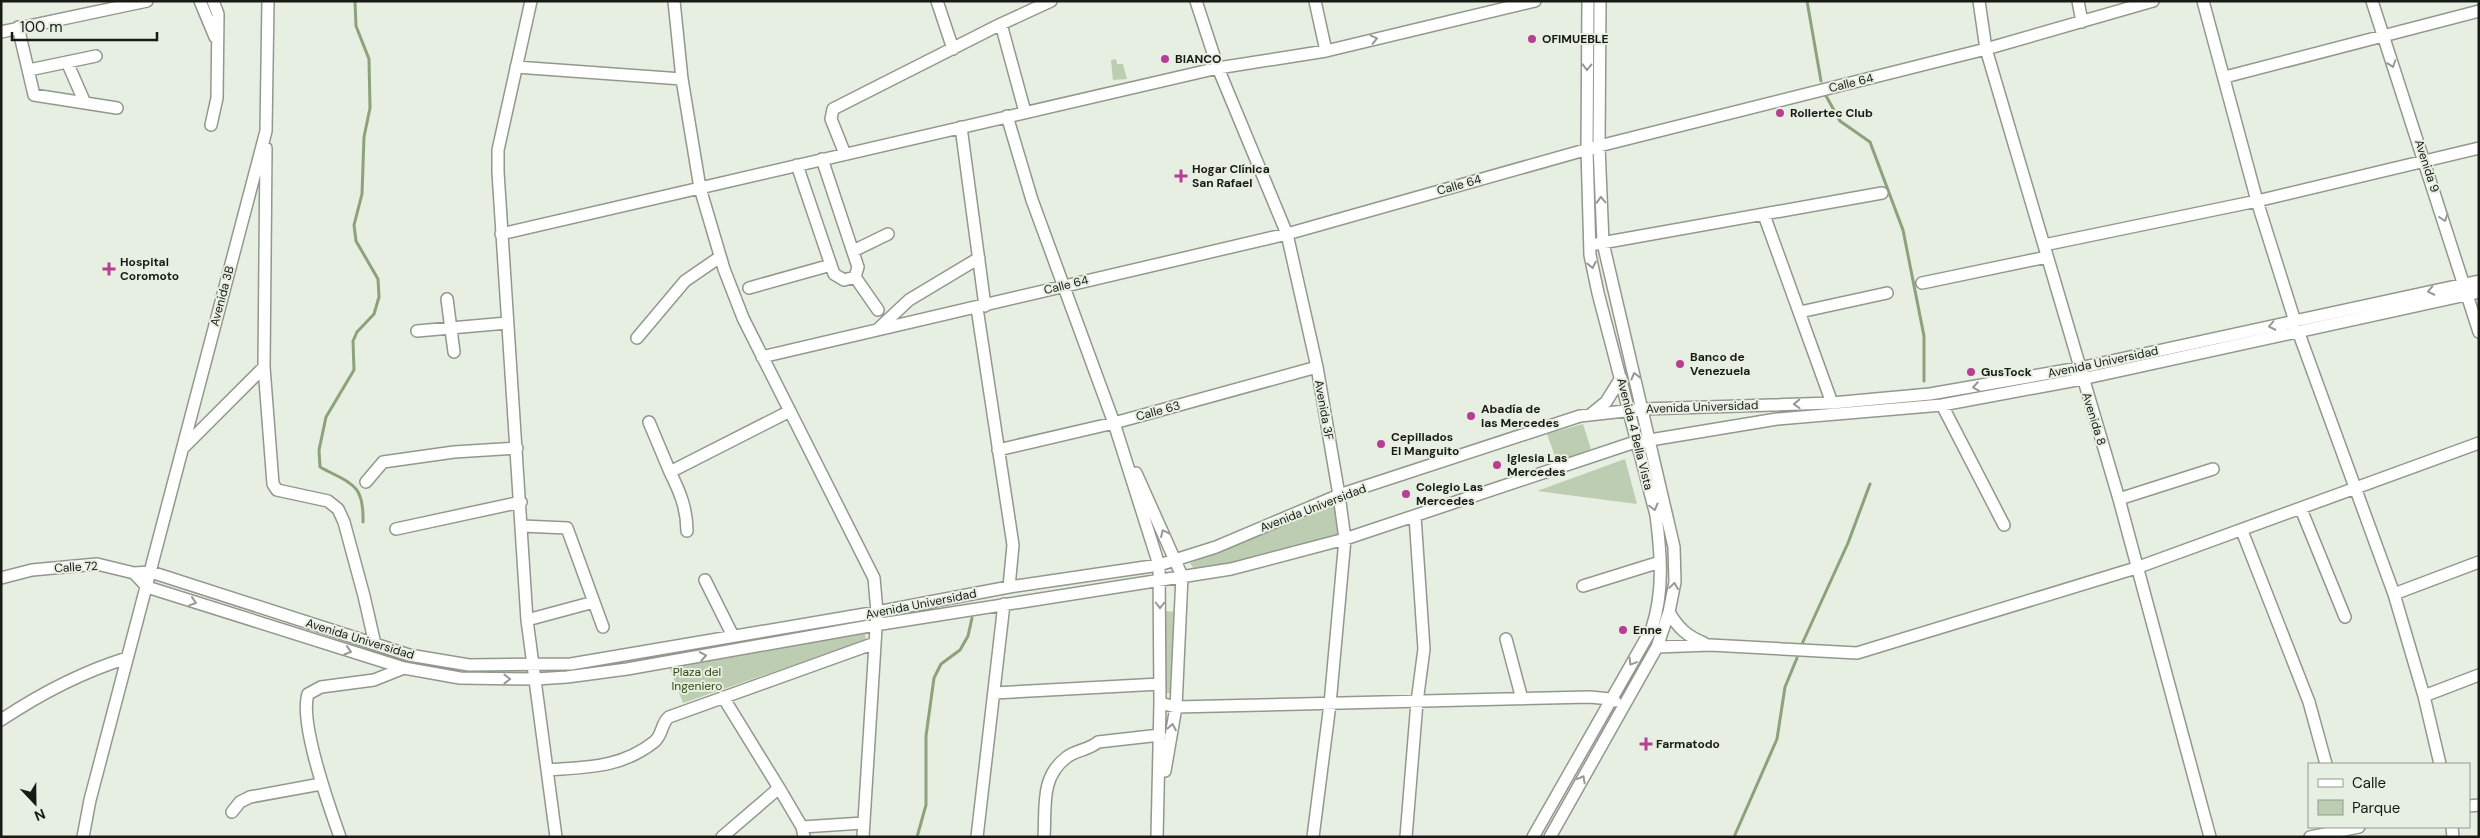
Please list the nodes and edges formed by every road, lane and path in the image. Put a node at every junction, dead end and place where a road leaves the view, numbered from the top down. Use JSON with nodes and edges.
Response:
{"nodes":[{"id":1,"x":147,"y":1,"type":"edge"},
{"id":2,"x":200,"y":1,"type":"edge"},
{"id":3,"x":213,"y":1,"type":"edge"},
{"id":4,"x":268,"y":1,"type":"edge"},
{"id":5,"x":530,"y":1,"type":"edge"},
{"id":6,"x":674,"y":1,"type":"edge"},
{"id":7,"x":937,"y":1,"type":"edge"},
{"id":8,"x":1051,"y":1,"type":"edge"},
{"id":9,"x":1196,"y":1,"type":"edge"},
{"id":10,"x":1315,"y":1,"type":"edge"},
{"id":11,"x":1535,"y":1,"type":"edge"},
{"id":12,"x":1588,"y":1,"type":"edge"},
{"id":13,"x":1600,"y":1,"type":"edge"},
{"id":14,"x":1979,"y":1,"type":"edge"},
{"id":15,"x":2078,"y":1,"type":"edge"},
{"id":16,"x":2153,"y":1,"type":"edge"},
{"id":17,"x":2203,"y":1,"type":"edge"},
{"id":18,"x":2372,"y":1,"type":"edge"},
{"id":19,"x":2479,"y":11,"type":"edge"},
{"id":20,"x":2082,"y":22,"type":"junction"},
{"id":21,"x":1001,"y":24,"type":"junction"},
{"id":22,"x":18,"y":27,"type":"junction"},
{"id":23,"x":1,"y":32,"type":"edge"},
{"id":24,"x":2383,"y":38,"type":"junction"},
{"id":25,"x":216,"y":41,"type":"junction"},
{"id":26,"x":953,"y":49,"type":"junction"},
{"id":27,"x":1986,"y":49,"type":"junction"},
{"id":28,"x":1326,"y":51,"type":"junction"},
{"id":29,"x":96,"y":56,"type":"dead end"},
{"id":30,"x":67,"y":62,"type":"junction"},
{"id":31,"x":516,"y":67,"type":"junction"},
{"id":32,"x":1218,"y":68,"type":"junction"},
{"id":33,"x":29,"y":70,"type":"junction"},
{"id":34,"x":2225,"y":77,"type":"junction"},
{"id":35,"x":682,"y":78,"type":"junction"},
{"id":36,"x":85,"y":103,"type":"junction"},
{"id":37,"x":117,"y":108,"type":"dead end"},
{"id":38,"x":1025,"y":112,"type":"junction"},
{"id":39,"x":1007,"y":116,"type":"junction"},
{"id":40,"x":212,"y":125,"type":"dead end"},
{"id":41,"x":960,"y":126,"type":"junction"},
{"id":42,"x":266,"y":131,"type":"junction"},
{"id":43,"x":1599,"y":146,"type":"junction"},
{"id":44,"x":2479,"y":148,"type":"edge"},
{"id":45,"x":1586,"y":149,"type":"junction"},
{"id":46,"x":845,"y":154,"type":"junction"},
{"id":47,"x":822,"y":159,"type":"junction"},
{"id":48,"x":2426,"y":162,"type":"junction"},
{"id":49,"x":798,"y":165,"type":"junction"},
{"id":50,"x":700,"y":188,"type":"junction"},
{"id":51,"x":1882,"y":193,"type":"dead end"},
{"id":52,"x":2257,"y":201,"type":"junction"},
{"id":53,"x":1764,"y":215,"type":"junction"},
{"id":54,"x":501,"y":234,"type":"junction"},
{"id":55,"x":888,"y":234,"type":"dead end"},
{"id":56,"x":1286,"y":234,"type":"junction"},
{"id":57,"x":1602,"y":243,"type":"junction"},
{"id":58,"x":2044,"y":244,"type":"junction"},
{"id":59,"x":1589,"y":245,"type":"junction"},
{"id":60,"x":852,"y":251,"type":"junction"},
{"id":61,"x":720,"y":257,"type":"junction"},
{"id":62,"x":2048,"y":257,"type":"junction"},
{"id":63,"x":979,"y":258,"type":"junction"},
{"id":64,"x":831,"y":265,"type":"junction"},
{"id":65,"x":855,"y":277,"type":"junction"},
{"id":66,"x":2479,"y":281,"type":"edge"},
{"id":67,"x":1922,"y":283,"type":"dead end"},
{"id":68,"x":1062,"y":285,"type":"junction"},
{"id":69,"x":749,"y":288,"type":"dead end"},
{"id":70,"x":2471,"y":290,"type":"edge"},
{"id":71,"x":1887,"y":293,"type":"dead end"},
{"id":72,"x":447,"y":299,"type":"dead end"},
{"id":73,"x":981,"y":307,"type":"junction"},
{"id":74,"x":878,"y":310,"type":"dead end"},
{"id":75,"x":1800,"y":312,"type":"junction"},
{"id":76,"x":507,"y":323,"type":"junction"},
{"id":77,"x":2297,"y":326,"type":"junction"},
{"id":78,"x":450,"y":327,"type":"junction"},
{"id":79,"x":417,"y":331,"type":"dead end"},
{"id":80,"x":875,"y":331,"type":"junction"},
{"id":81,"x":2479,"y":332,"type":"edge"},
{"id":82,"x":637,"y":338,"type":"dead end"},
{"id":83,"x":454,"y":352,"type":"dead end"},
{"id":84,"x":762,"y":357,"type":"junction"},
{"id":85,"x":264,"y":367,"type":"junction"},
{"id":86,"x":1317,"y":367,"type":"junction"},
{"id":87,"x":2080,"y":373,"type":"junction"},
{"id":88,"x":1621,"y":378,"type":"junction"},
{"id":89,"x":1832,"y":403,"type":"junction"},
{"id":90,"x":1942,"y":406,"type":"junction"},
{"id":91,"x":1643,"y":409,"type":"junction"},
{"id":92,"x":790,"y":411,"type":"junction"},
{"id":93,"x":1630,"y":411,"type":"junction"},
{"id":94,"x":1589,"y":416,"type":"junction"},
{"id":95,"x":649,"y":422,"type":"dead end"},
{"id":96,"x":1114,"y":423,"type":"junction"},
{"id":97,"x":1650,"y":440,"type":"junction"},
{"id":98,"x":1636,"y":442,"type":"junction"},
{"id":99,"x":2479,"y":443,"type":"edge"},
{"id":100,"x":517,"y":448,"type":"junction"},
{"id":101,"x":182,"y":449,"type":"junction"},
{"id":102,"x":998,"y":450,"type":"junction"},
{"id":103,"x":2213,"y":470,"type":"dead end"},
{"id":104,"x":670,"y":472,"type":"junction"},
{"id":105,"x":366,"y":482,"type":"dead end"},
{"id":106,"x":2356,"y":489,"type":"junction"},
{"id":107,"x":1340,"y":495,"type":"junction"},
{"id":108,"x":2119,"y":499,"type":"junction"},
{"id":109,"x":521,"y":502,"type":"junction"},
{"id":110,"x":2301,"y":510,"type":"junction"},
{"id":111,"x":1415,"y":516,"type":"junction"},
{"id":112,"x":2004,"y":525,"type":"dead end"},
{"id":113,"x":522,"y":526,"type":"junction"},
{"id":114,"x":396,"y":529,"type":"dead end"},
{"id":115,"x":687,"y":531,"type":"dead end"},
{"id":116,"x":2242,"y":531,"type":"junction"},
{"id":117,"x":1345,"y":539,"type":"junction"},
{"id":118,"x":1176,"y":560,"type":"junction"},
{"id":119,"x":1660,"y":562,"type":"junction"},
{"id":120,"x":2479,"y":562,"type":"edge"},
{"id":121,"x":1159,"y":565,"type":"junction"},
{"id":122,"x":2136,"y":568,"type":"junction"},
{"id":123,"x":151,"y":572,"type":"junction"},
{"id":124,"x":134,"y":573,"type":"junction"},
{"id":125,"x":1182,"y":576,"type":"junction"},
{"id":126,"x":1,"y":578,"type":"edge"},
{"id":127,"x":705,"y":580,"type":"dead end"},
{"id":128,"x":1160,"y":580,"type":"junction"},
{"id":129,"x":1583,"y":586,"type":"dead end"},
{"id":130,"x":147,"y":587,"type":"junction"},
{"id":131,"x":1009,"y":587,"type":"junction"},
{"id":132,"x":2394,"y":594,"type":"junction"},
{"id":133,"x":594,"y":602,"type":"junction"},
{"id":134,"x":1004,"y":604,"type":"junction"},
{"id":135,"x":876,"y":612,"type":"junction"},
{"id":136,"x":1669,"y":612,"type":"junction"},
{"id":137,"x":2345,"y":617,"type":"dead end"},
{"id":138,"x":527,"y":620,"type":"junction"},
{"id":139,"x":876,"y":625,"type":"junction"},
{"id":140,"x":603,"y":627,"type":"dead end"},
{"id":141,"x":733,"y":636,"type":"junction"},
{"id":142,"x":1506,"y":639,"type":"dead end"},
{"id":143,"x":875,"y":643,"type":"junction"},
{"id":144,"x":375,"y":644,"type":"junction"},
{"id":145,"x":1710,"y":645,"type":"junction"},
{"id":146,"x":1657,"y":647,"type":"junction"},
{"id":147,"x":127,"y":658,"type":"junction"},
{"id":148,"x":534,"y":666,"type":"junction"},
{"id":149,"x":404,"y":668,"type":"junction"},
{"id":150,"x":2479,"y":675,"type":"edge"},
{"id":151,"x":536,"y":679,"type":"junction"},
{"id":152,"x":1160,"y":684,"type":"junction"},
{"id":153,"x":994,"y":693,"type":"junction"},
{"id":154,"x":723,"y":696,"type":"junction"},
{"id":155,"x":2424,"y":696,"type":"junction"},
{"id":156,"x":1522,"y":699,"type":"junction"},
{"id":157,"x":1610,"y":699,"type":"junction"},
{"id":158,"x":1417,"y":702,"type":"junction"},
{"id":159,"x":1160,"y":703,"type":"junction"},
{"id":160,"x":1330,"y":704,"type":"junction"},
{"id":161,"x":1176,"y":706,"type":"junction"},
{"id":162,"x":1624,"y":706,"type":"junction"},
{"id":163,"x":1,"y":720,"type":"edge"},
{"id":164,"x":1160,"y":735,"type":"junction"},
{"id":165,"x":2326,"y":763,"type":"edge"},
{"id":166,"x":2440,"y":763,"type":"edge"},
{"id":167,"x":548,"y":770,"type":"junction"},
{"id":168,"x":321,"y":784,"type":"junction"},
{"id":169,"x":779,"y":788,"type":"junction"},
{"id":170,"x":1555,"y":797,"type":"junction"},
{"id":171,"x":1568,"y":804,"type":"junction"},
{"id":172,"x":1158,"y":809,"type":"junction"},
{"id":173,"x":232,"y":812,"type":"dead end"},
{"id":174,"x":863,"y":823,"type":"junction"},
{"id":175,"x":2344,"y":828,"type":"edge"},
{"id":176,"x":84,"y":832,"type":"edge"},
{"id":177,"x":803,"y":832,"type":"edge"},
{"id":178,"x":75,"y":837,"type":"edge"},
{"id":179,"x":340,"y":837,"type":"edge"},
{"id":180,"x":556,"y":837,"type":"edge"},
{"id":181,"x":722,"y":837,"type":"edge"},
{"id":182,"x":863,"y":837,"type":"edge"},
{"id":183,"x":977,"y":837,"type":"edge"},
{"id":184,"x":1044,"y":837,"type":"edge"},
{"id":185,"x":1157,"y":837,"type":"edge"},
{"id":186,"x":1314,"y":837,"type":"edge"},
{"id":187,"x":1406,"y":837,"type":"edge"},
{"id":188,"x":1533,"y":837,"type":"edge"},
{"id":189,"x":1550,"y":837,"type":"edge"},
{"id":190,"x":2210,"y":837,"type":"edge"},
{"id":191,"x":2310,"y":837,"type":"edge"}],
"edges":[{"from":1,"to":22,"type":"street"},
{"from":2,"to":25,"type":"street"},
{"from":3,"to":25,"type":"street"},
{"from":4,"to":42,"type":"street","name":"Avenida 3B"},
{"from":5,"to":31,"type":"street"},
{"from":6,"to":35,"type":"street"},
{"from":7,"to":26,"type":"street"},
{"from":8,"to":21,"type":"street"},
{"from":9,"to":32,"type":"street","name":"Avenida 3F"},
{"from":10,"to":28,"type":"street"},
{"from":28,"to":11,"type":"street","one_way":true},
{"from":12,"to":45,"type":"street","name":"Avenida 4 Bella Vista","one_way":true},
{"from":13,"to":43,"type":"street","name":"Avenida 4 Bella Vista"},
{"from":14,"to":27,"type":"street","name":"Avenida 8"},
{"from":15,"to":20,"type":"street"},
{"from":16,"to":20,"type":"street","name":"Calle 64"},
{"from":17,"to":34,"type":"street"},
{"from":18,"to":24,"type":"street","name":"Avenida 9"},
{"from":19,"to":24,"type":"street"},
{"from":20,"to":27,"type":"street","name":"Calle 64"},
{"from":21,"to":26,"type":"street"},
{"from":21,"to":38,"type":"street"},
{"from":22,"to":23,"type":"street"},
{"from":22,"to":33,"type":"street"},
{"from":24,"to":34,"type":"street"},
{"from":24,"to":48,"type":"street","name":"Avenida 9","one_way":true},
{"from":25,"to":40,"type":"street"},
{"from":26,"to":46,"type":"street"},
{"from":27,"to":43,"type":"street","name":"Calle 64"},
{"from":27,"to":58,"type":"street","name":"Avenida 8"},
{"from":28,"to":32,"type":"street"},
{"from":29,"to":30,"type":"street"},
{"from":30,"to":33,"type":"street"},
{"from":30,"to":36,"type":"street"},
{"from":31,"to":35,"type":"street"},
{"from":31,"to":54,"type":"street"},
{"from":32,"to":38,"type":"street"},
{"from":32,"to":56,"type":"street","name":"Avenida 3F"},
{"from":33,"to":36,"type":"street"},
{"from":34,"to":52,"type":"street"},
{"from":35,"to":50,"type":"street"},
{"from":36,"to":37,"type":"street"},
{"from":38,"to":39,"type":"street"},
{"from":39,"to":41,"type":"street"},
{"from":39,"to":68,"type":"street"},
{"from":41,"to":46,"type":"street"},
{"from":41,"to":63,"type":"street"},
{"from":42,"to":85,"type":"street"},
{"from":42,"to":101,"type":"street","name":"Avenida 3B"},
{"from":43,"to":45,"type":"street","name":"Calle 64"},
{"from":57,"to":43,"type":"street","name":"Avenida 4 Bella Vista","one_way":true},
{"from":44,"to":48,"type":"street"},
{"from":45,"to":56,"type":"street","name":"Calle 64"},
{"from":45,"to":59,"type":"street","name":"Avenida 4 Bella Vista"},
{"from":46,"to":47,"type":"street"},
{"from":47,"to":49,"type":"street"},
{"from":47,"to":60,"type":"street"},
{"from":48,"to":52,"type":"street"},
{"from":48,"to":70,"type":"street","name":"Avenida 9","one_way":true},
{"from":49,"to":50,"type":"street"},
{"from":49,"to":64,"type":"street"},
{"from":50,"to":54,"type":"street"},
{"from":50,"to":61,"type":"street"},
{"from":51,"to":53,"type":"street"},
{"from":52,"to":58,"type":"street"},
{"from":52,"to":77,"type":"street"},
{"from":53,"to":57,"type":"street"},
{"from":53,"to":75,"type":"street"},
{"from":54,"to":76,"type":"street"},
{"from":55,"to":60,"type":"street"},
{"from":56,"to":68,"type":"street","name":"Calle 64"},
{"from":56,"to":86,"type":"street","name":"Avenida 3F"},
{"from":57,"to":59,"type":"street"},
{"from":91,"to":57,"type":"street","name":"Avenida 4 Bella Vista","one_way":true},
{"from":58,"to":62,"type":"street","name":"Avenida 8"},
{"from":59,"to":88,"type":"street","name":"Avenida 4 Bella Vista","one_way":true},
{"from":60,"to":65,"type":"street"},
{"from":61,"to":82,"type":"street"},
{"from":61,"to":84,"type":"street"},
{"from":62,"to":67,"type":"street"},
{"from":62,"to":87,"type":"street","name":"Avenida 8"},
{"from":63,"to":73,"type":"street"},
{"from":63,"to":80,"type":"street"},
{"from":64,"to":65,"type":"street"},
{"from":64,"to":69,"type":"street"},
{"from":65,"to":74,"type":"street"},
{"from":66,"to":70,"type":"street","name":"Avenida Universidad"},
{"from":68,"to":73,"type":"street","name":"Calle 64"},
{"from":68,"to":96,"type":"street"},
{"from":70,"to":77,"type":"street","name":"Avenida Universidad"},
{"from":70,"to":81,"type":"street","name":"Avenida 9"},
{"from":71,"to":75,"type":"street"},
{"from":72,"to":78,"type":"street"},
{"from":73,"to":80,"type":"street","name":"Calle 64"},
{"from":73,"to":102,"type":"street"},
{"from":75,"to":89,"type":"street"},
{"from":76,"to":78,"type":"street"},
{"from":76,"to":100,"type":"street"},
{"from":77,"to":87,"type":"street","name":"Avenida Universidad"},
{"from":77,"to":106,"type":"street"},
{"from":78,"to":79,"type":"street"},
{"from":78,"to":83,"type":"street"},
{"from":80,"to":84,"type":"street","name":"Calle 64"},
{"from":84,"to":92,"type":"street"},
{"from":85,"to":101,"type":"street"},
{"from":85,"to":144,"type":"street"},
{"from":86,"to":96,"type":"street","name":"Calle 63"},
{"from":86,"to":107,"type":"street","name":"Avenida 3F"},
{"from":87,"to":89,"type":"street","name":"Avenida Universidad","one_way":true},
{"from":87,"to":90,"type":"street","name":"Avenida Universidad"},
{"from":87,"to":108,"type":"street","name":"Avenida 8"},
{"from":88,"to":93,"type":"street","name":"Avenida 4 Bella Vista"},
{"from":88,"to":94,"type":"street"},
{"from":89,"to":91,"type":"street","name":"Avenida Universidad","one_way":true},
{"from":90,"to":97,"type":"street","name":"Avenida Universidad"},
{"from":90,"to":112,"type":"street"},
{"from":91,"to":93,"type":"street","name":"Avenida Universidad"},
{"from":91,"to":97,"type":"street","name":"Avenida 4 Bella Vista"},
{"from":92,"to":104,"type":"street"},
{"from":92,"to":135,"type":"street"},
{"from":93,"to":94,"type":"street","name":"Avenida Universidad"},
{"from":93,"to":98,"type":"street","name":"Avenida 4 Bella Vista"},
{"from":94,"to":107,"type":"street","name":"Avenida Universidad"},
{"from":95,"to":104,"type":"street"},
{"from":96,"to":102,"type":"street","name":"Calle 63"},
{"from":118,"to":96,"type":"street","one_way":true},
{"from":96,"to":121,"type":"street"},
{"from":97,"to":98,"type":"street","name":"Avenida Universidad"},
{"from":136,"to":97,"type":"street","name":"Avenida 4 Bella Vista","one_way":true},
{"from":98,"to":111,"type":"street","name":"Avenida Universidad"},
{"from":98,"to":119,"type":"street","name":"Avenida 4 Bella Vista","one_way":true},
{"from":99,"to":106,"type":"street"},
{"from":100,"to":105,"type":"street"},
{"from":100,"to":109,"type":"street"},
{"from":101,"to":123,"type":"street","name":"Avenida 3B"},
{"from":102,"to":131,"type":"street"},
{"from":103,"to":108,"type":"street"},
{"from":104,"to":115,"type":"street"},
{"from":106,"to":110,"type":"street"},
{"from":106,"to":132,"type":"street"},
{"from":107,"to":117,"type":"street","name":"Avenida 3F"},
{"from":107,"to":118,"type":"street","name":"Avenida Universidad"},
{"from":108,"to":122,"type":"street","name":"Avenida 8"},
{"from":109,"to":113,"type":"street"},
{"from":109,"to":114,"type":"street"},
{"from":110,"to":116,"type":"street"},
{"from":110,"to":137,"type":"street"},
{"from":111,"to":117,"type":"street","name":"Avenida Universidad"},
{"from":111,"to":158,"type":"street"},
{"from":113,"to":133,"type":"street"},
{"from":113,"to":138,"type":"street"},
{"from":116,"to":122,"type":"street"},
{"from":116,"to":165,"type":"street"},
{"from":117,"to":125,"type":"street","name":"Avenida Universidad"},
{"from":117,"to":160,"type":"street","name":"Avenida 3F"},
{"from":118,"to":121,"type":"street","name":"Avenida Universidad"},
{"from":118,"to":125,"type":"street"},
{"from":119,"to":129,"type":"street"},
{"from":119,"to":157,"type":"street","name":"Avenida 4 Bella Vista","one_way":true},
{"from":120,"to":132,"type":"street"},
{"from":121,"to":128,"type":"street"},
{"from":121,"to":131,"type":"street","name":"Avenida Universidad"},
{"from":122,"to":145,"type":"street"},
{"from":122,"to":190,"type":"street","name":"Avenida 8"},
{"from":123,"to":124,"type":"street","name":"Calle 72"},
{"from":123,"to":130,"type":"street","name":"Avenida 3B"},
{"from":123,"to":144,"type":"street","name":"Avenida Universidad"},
{"from":124,"to":126,"type":"street","name":"Calle 72"},
{"from":124,"to":130,"type":"street"},
{"from":125,"to":128,"type":"street","name":"Avenida Universidad"},
{"from":125,"to":161,"type":"street"},
{"from":127,"to":141,"type":"street"},
{"from":128,"to":134,"type":"street","name":"Avenida Universidad"},
{"from":128,"to":152,"type":"street","one_way":true},
{"from":130,"to":147,"type":"street","name":"Avenida 3B"},
{"from":130,"to":149,"type":"street","name":"Avenida Universidad","one_way":true},
{"from":131,"to":135,"type":"street","name":"Avenida Universidad"},
{"from":132,"to":155,"type":"street"},
{"from":133,"to":138,"type":"street"},
{"from":133,"to":140,"type":"street"},
{"from":134,"to":139,"type":"street","name":"Avenida Universidad"},
{"from":134,"to":153,"type":"street"},
{"from":135,"to":139,"type":"street"},
{"from":135,"to":141,"type":"street","name":"Avenida Universidad"},
{"from":136,"to":145,"type":"street"},
{"from":136,"to":146,"type":"street","name":"Avenida 4 Bella Vista"},
{"from":138,"to":148,"type":"street"},
{"from":139,"to":143,"type":"street"},
{"from":151,"to":139,"type":"street","name":"Avenida Universidad","one_way":true},
{"from":141,"to":148,"type":"street","name":"Avenida Universidad"},
{"from":142,"to":156,"type":"street"},
{"from":143,"to":154,"type":"street"},
{"from":143,"to":174,"type":"street"},
{"from":144,"to":148,"type":"street","name":"Avenida Universidad"},
{"from":145,"to":146,"type":"street"},
{"from":146,"to":162,"type":"street","name":"Avenida 4 Bella Vista"},
{"from":147,"to":163,"type":"street"},
{"from":147,"to":176,"type":"street","name":"Avenida 3B"},
{"from":148,"to":151,"type":"street"},
{"from":149,"to":151,"type":"street","name":"Avenida Universidad","one_way":true},
{"from":149,"to":168,"type":"street"},
{"from":150,"to":155,"type":"street"},
{"from":151,"to":167,"type":"street"},
{"from":152,"to":153,"type":"street"},
{"from":152,"to":159,"type":"street"},
{"from":153,"to":183,"type":"street"},
{"from":154,"to":167,"type":"street"},
{"from":154,"to":169,"type":"street"},
{"from":155,"to":166,"type":"street"},
{"from":156,"to":157,"type":"street"},
{"from":156,"to":158,"type":"street"},
{"from":157,"to":162,"type":"street"},
{"from":157,"to":170,"type":"street","name":"Avenida 4 Bella Vista"},
{"from":158,"to":160,"type":"street"},
{"from":158,"to":187,"type":"street"},
{"from":159,"to":161,"type":"street"},
{"from":159,"to":164,"type":"street"},
{"from":160,"to":161,"type":"street"},
{"from":160,"to":186,"type":"street","name":"Avenida 3F"},
{"from":172,"to":161,"type":"street","one_way":true},
{"from":171,"to":162,"type":"street","name":"Avenida 4 Bella Vista","one_way":true},
{"from":164,"to":172,"type":"street"},
{"from":164,"to":184,"type":"street"},
{"from":167,"to":180,"type":"street"},
{"from":168,"to":173,"type":"street"},
{"from":168,"to":179,"type":"street"},
{"from":169,"to":177,"type":"street"},
{"from":169,"to":181,"type":"street"},
{"from":170,"to":171,"type":"street"},
{"from":170,"to":188,"type":"street","name":"Avenida 4 Bella Vista"},
{"from":171,"to":189,"type":"street","name":"Avenida 4 Bella Vista"},
{"from":172,"to":185,"type":"street"},
{"from":174,"to":177,"type":"street"},
{"from":174,"to":182,"type":"street"},
{"from":175,"to":191,"type":"street"},
{"from":176,"to":178,"type":"street"}]}
